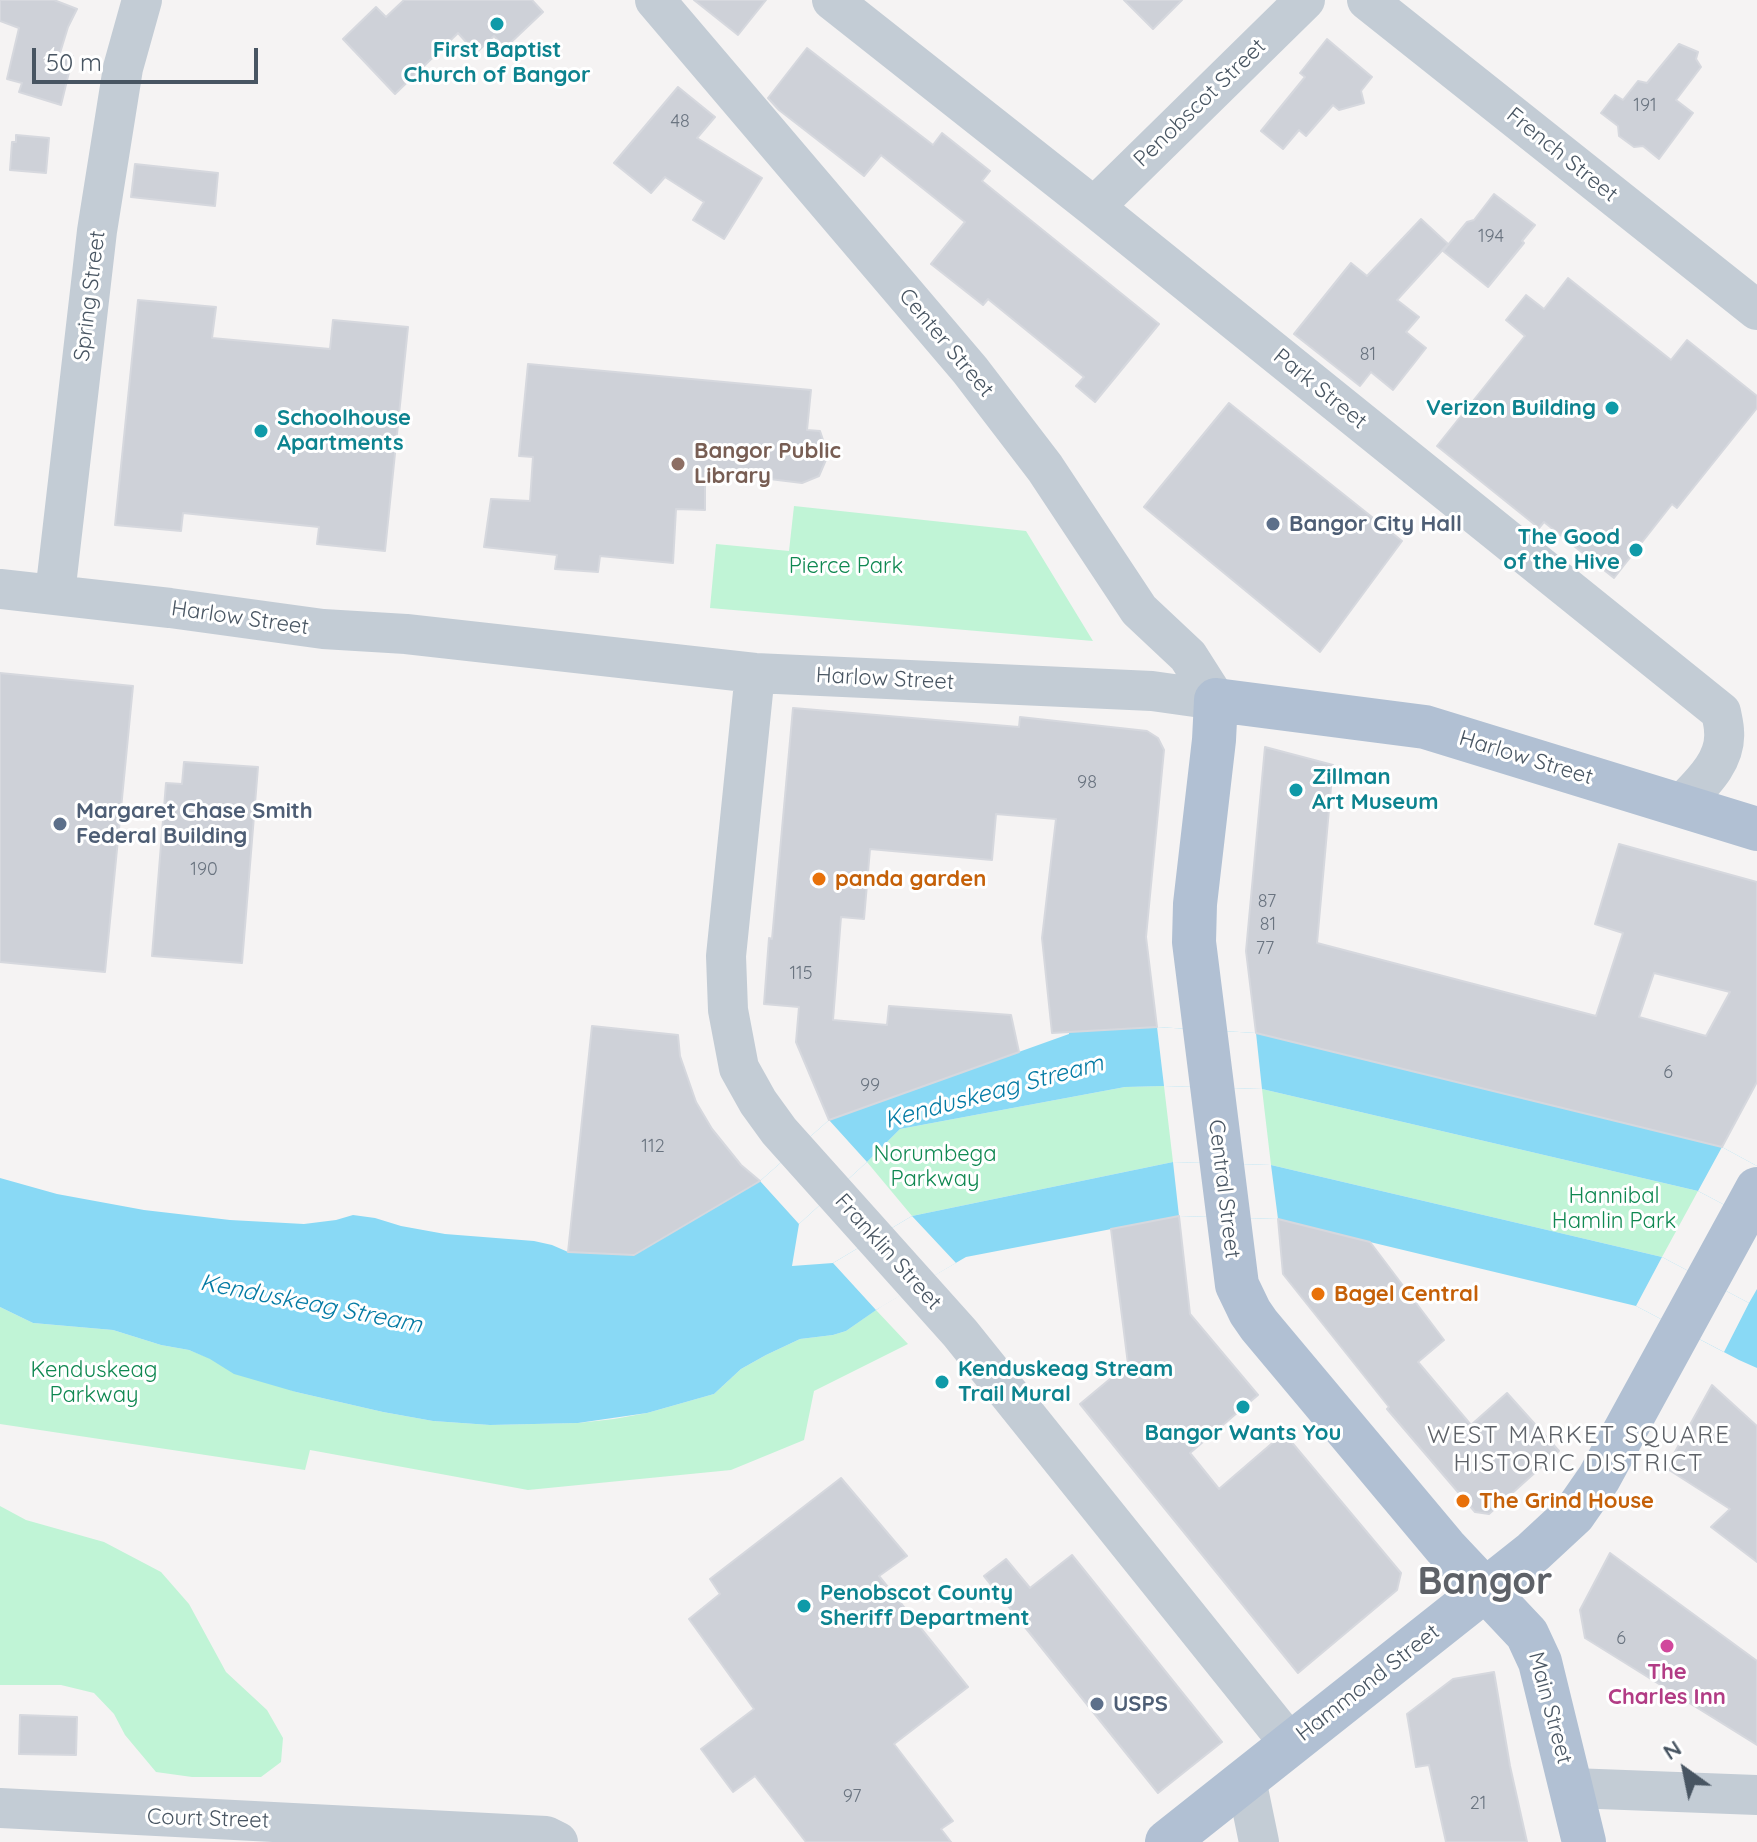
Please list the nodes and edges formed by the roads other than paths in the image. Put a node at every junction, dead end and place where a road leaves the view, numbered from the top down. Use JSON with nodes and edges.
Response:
{"nodes":[{"id":1,"x":142,"y":0,"type":"edge"},
{"id":2,"x":655,"y":0,"type":"edge"},
{"id":3,"x":832,"y":0,"type":"edge"},
{"id":4,"x":1305,"y":0,"type":"edge"},
{"id":5,"x":1367,"y":0,"type":"edge"},
{"id":6,"x":1094,"y":207,"type":"junction"},
{"id":7,"x":1757,"y":310,"type":"edge"},
{"id":8,"x":0,"y":589,"type":"edge"},
{"id":9,"x":55,"y":594,"type":"junction"},
{"id":10,"x":755,"y":673,"type":"junction"},
{"id":11,"x":1216,"y":700,"type":"junction"},
{"id":12,"x":1680,"y":806,"type":"junction"},
{"id":13,"x":1757,"y":829,"type":"edge"},
{"id":14,"x":1750,"y":1202,"type":"edge"},
{"id":15,"x":1486,"y":1589,"type":"junction"},
{"id":16,"x":1290,"y":1744,"type":"junction"},
{"id":17,"x":1246,"y":1779,"type":"junction"},
{"id":18,"x":1572,"y":1788,"type":"junction"},
{"id":19,"x":1757,"y":1795,"type":"edge"},
{"id":20,"x":0,"y":1808,"type":"edge"},
{"id":21,"x":137,"y":1829,"type":"edge"},
{"id":22,"x":558,"y":1842,"type":"edge"},
{"id":23,"x":1167,"y":1842,"type":"edge"},
{"id":24,"x":1259,"y":1842,"type":"edge"},
{"id":25,"x":1584,"y":1842,"type":"edge"}],
"edges":[{"from":1,"to":9,"type":"street","name":"Spring Street"},
{"from":2,"to":11,"type":"street","name":"Center Street"},
{"from":3,"to":6,"type":"street","name":"Park Street"},
{"from":4,"to":6,"type":"street","name":"Penobscot Street"},
{"from":5,"to":7,"type":"street","name":"French Street"},
{"from":6,"to":12,"type":"street","name":"Park Street"},
{"from":8,"to":9,"type":"street","name":"Harlow Street"},
{"from":9,"to":10,"type":"street","name":"Harlow Street"},
{"from":10,"to":11,"type":"street","name":"Harlow Street"},
{"from":10,"to":16,"type":"street","name":"Franklin Street"},
{"from":11,"to":12,"type":"main road","name":"Harlow Street"},
{"from":11,"to":15,"type":"main road","name":"Central Street"},
{"from":12,"to":13,"type":"main road","name":"Harlow Street"},
{"from":14,"to":15,"type":"main road","name":"Hammond Street"},
{"from":15,"to":16,"type":"main road","name":"Hammond Street"},
{"from":15,"to":18,"type":"main road","name":"Main Street"},
{"from":16,"to":17,"type":"main road","name":"Hammond Street"},
{"from":17,"to":23,"type":"main road","name":"Hammond Street"},
{"from":17,"to":24,"type":"street"},
{"from":18,"to":19,"type":"street"},
{"from":18,"to":25,"type":"main road","name":"Main Street"},
{"from":20,"to":21,"type":"street","name":"Court Street"},
{"from":21,"to":22,"type":"street","name":"Court Street"}]}
